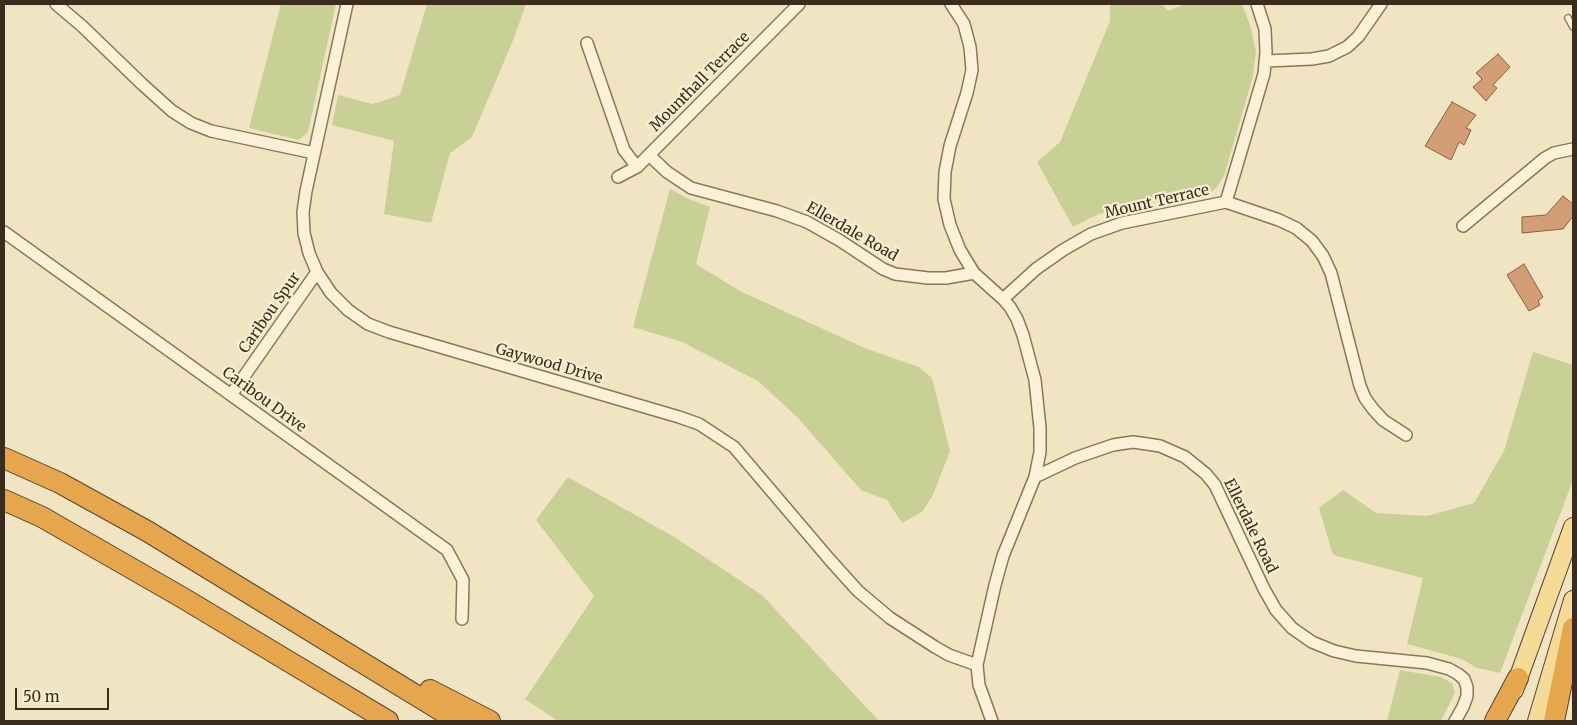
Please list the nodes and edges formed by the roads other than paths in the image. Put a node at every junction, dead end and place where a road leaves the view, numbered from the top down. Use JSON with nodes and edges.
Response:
{"nodes":[{"id":1,"x":56,"y":4,"type":"edge"},
{"id":2,"x":347,"y":4,"type":"edge"},
{"id":3,"x":799,"y":4,"type":"edge"},
{"id":4,"x":952,"y":4,"type":"edge"},
{"id":5,"x":1257,"y":4,"type":"edge"},
{"id":6,"x":1382,"y":4,"type":"edge"},
{"id":7,"x":1568,"y":18,"type":"dead end"},
{"id":8,"x":1573,"y":28,"type":"edge"},
{"id":9,"x":587,"y":43,"type":"dead end"},
{"id":10,"x":1266,"y":61,"type":"junction"},
{"id":11,"x":1573,"y":149,"type":"edge"},
{"id":12,"x":314,"y":153,"type":"junction"},
{"id":13,"x":649,"y":155,"type":"junction"},
{"id":14,"x":636,"y":167,"type":"junction"},
{"id":15,"x":618,"y":177,"type":"dead end"},
{"id":16,"x":1226,"y":202,"type":"junction"},
{"id":17,"x":1463,"y":226,"type":"dead end"},
{"id":18,"x":4,"y":232,"type":"edge"},
{"id":19,"x":317,"y":272,"type":"junction"},
{"id":20,"x":974,"y":272,"type":"junction"},
{"id":21,"x":1003,"y":299,"type":"junction"},
{"id":22,"x":231,"y":395,"type":"junction"},
{"id":23,"x":1406,"y":435,"type":"dead end"},
{"id":24,"x":4,"y":458,"type":"edge"},
{"id":25,"x":1035,"y":477,"type":"junction"},
{"id":26,"x":4,"y":500,"type":"edge"},
{"id":27,"x":1573,"y":527,"type":"edge"},
{"id":28,"x":1573,"y":600,"type":"edge"},
{"id":29,"x":462,"y":619,"type":"dead end"},
{"id":30,"x":1573,"y":628,"type":"edge"},
{"id":31,"x":360,"y":661,"type":"junction"},
{"id":32,"x":977,"y":665,"type":"junction"},
{"id":33,"x":1518,"y":678,"type":"junction"},
{"id":34,"x":388,"y":721,"type":"edge"},
{"id":35,"x":458,"y":721,"type":"edge"},
{"id":36,"x":490,"y":721,"type":"edge"},
{"id":37,"x":992,"y":721,"type":"edge"},
{"id":38,"x":1455,"y":721,"type":"edge"},
{"id":39,"x":1495,"y":721,"type":"edge"},
{"id":40,"x":1503,"y":721,"type":"edge"},
{"id":41,"x":1537,"y":721,"type":"edge"},
{"id":42,"x":1554,"y":721,"type":"edge"}],
"edges":[{"from":1,"to":12,"type":"street"},
{"from":2,"to":12,"type":"street","name":"Gaywood Drive"},
{"from":3,"to":13,"type":"street","name":"Mounthall Terrace"},
{"from":4,"to":20,"type":"street"},
{"from":5,"to":10,"type":"street","name":"Mount Terrace"},
{"from":6,"to":10,"type":"street"},
{"from":7,"to":8,"type":"lane"},
{"from":9,"to":14,"type":"street"},
{"from":10,"to":16,"type":"street","name":"Mount Terrace"},
{"from":11,"to":17,"type":"street"},
{"from":12,"to":19,"type":"street","name":"Gaywood Drive"},
{"from":13,"to":14,"type":"street","name":"Mounthall Terrace"},
{"from":13,"to":20,"type":"street","name":"Ellerdale Road"},
{"from":14,"to":15,"type":"street","name":"Mounthall Terrace"},
{"from":16,"to":21,"type":"street","name":"Mount Terrace"},
{"from":16,"to":23,"type":"street"},
{"from":18,"to":22,"type":"street","name":"Caribou Drive"},
{"from":19,"to":22,"type":"street","name":"Caribou Spur"},
{"from":19,"to":32,"type":"street","name":"Gaywood Drive"},
{"from":20,"to":21,"type":"street"},
{"from":21,"to":25,"type":"street"},
{"from":22,"to":29,"type":"street","name":"Caribou Drive"},
{"from":24,"to":31,"type":"highway"},
{"from":25,"to":32,"type":"street"},
{"from":25,"to":38,"type":"street","name":"Ellerdale Road"},
{"from":26,"to":34,"type":"highway"},
{"from":27,"to":33,"type":"main road"},
{"from":28,"to":41,"type":"main road"},
{"from":30,"to":42,"type":"highway"},
{"from":31,"to":35,"type":"highway"},
{"from":31,"to":36,"type":"highway"},
{"from":32,"to":37,"type":"street"},
{"from":33,"to":39,"type":"highway"},
{"from":33,"to":40,"type":"main road"}]}
